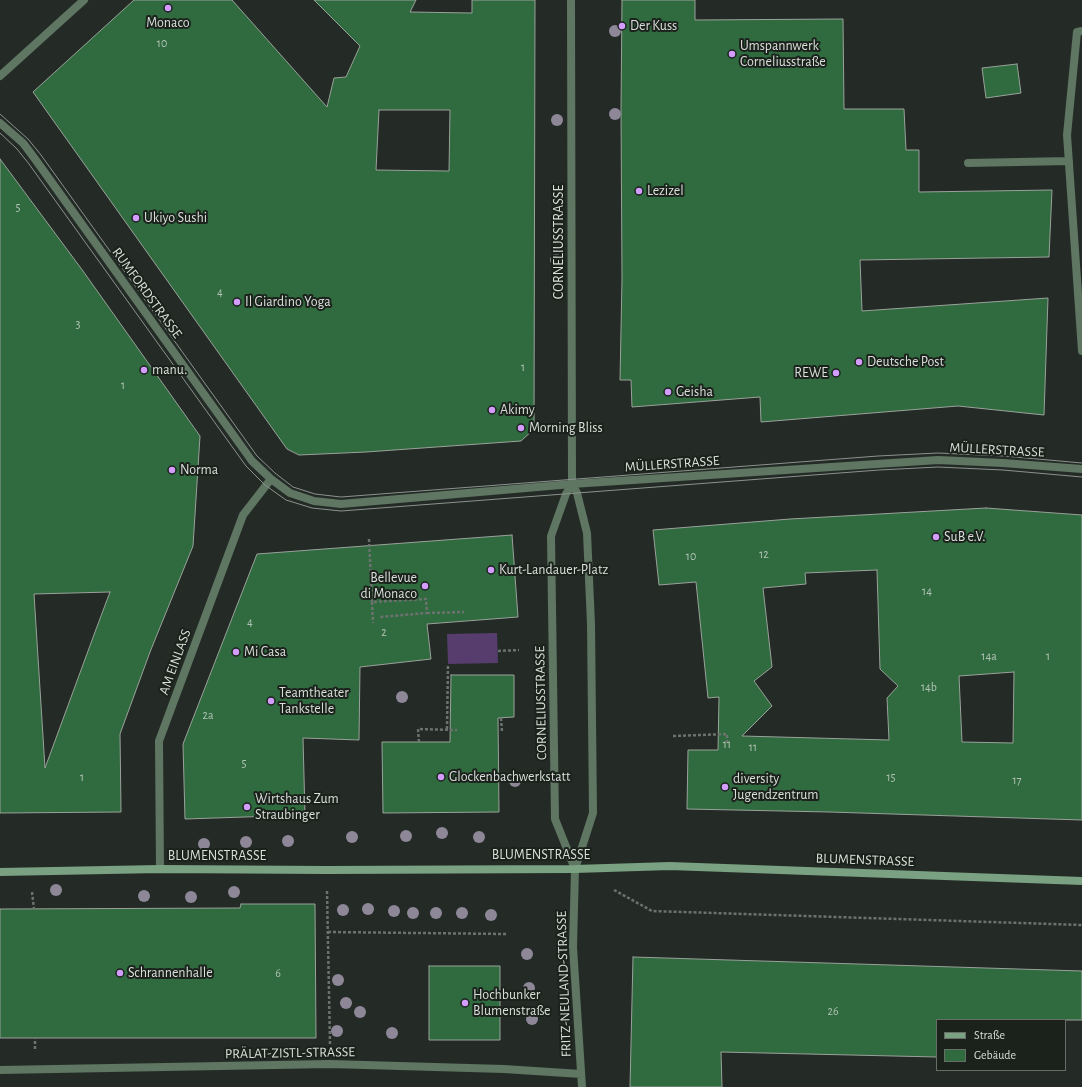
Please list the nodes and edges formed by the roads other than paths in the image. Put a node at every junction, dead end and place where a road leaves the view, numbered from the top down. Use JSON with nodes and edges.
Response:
{"nodes":[{"id":1,"x":84,"y":0,"type":"edge"},
{"id":2,"x":571,"y":0,"type":"edge"},
{"id":3,"x":1082,"y":31,"type":"edge"},
{"id":4,"x":0,"y":76,"type":"edge"},
{"id":5,"x":0,"y":123,"type":"edge"},
{"id":6,"x":1069,"y":161,"type":"junction"},
{"id":7,"x":968,"y":163,"type":"dead end"},
{"id":8,"x":1082,"y":349,"type":"edge"},
{"id":9,"x":1082,"y":469,"type":"edge"},
{"id":10,"x":271,"y":479,"type":"junction"},
{"id":11,"x":572,"y":484,"type":"junction"},
{"id":12,"x":160,"y":869,"type":"junction"},
{"id":13,"x":575,"y":869,"type":"junction"},
{"id":14,"x":0,"y":872,"type":"edge"},
{"id":15,"x":1082,"y":881,"type":"edge"},
{"id":16,"x":0,"y":1070,"type":"edge"},
{"id":17,"x":580,"y":1074,"type":"junction"},
{"id":18,"x":582,"y":1087,"type":"edge"}],
"edges":[{"from":1,"to":4,"type":"street"},
{"from":2,"to":11,"type":"street","name":"CORNELIUSSTRASSE"},
{"from":3,"to":6,"type":"street"},
{"from":5,"to":10,"type":"street","name":"RUMFORDSTRASSE"},
{"from":6,"to":7,"type":"street"},
{"from":6,"to":8,"type":"street"},
{"from":9,"to":11,"type":"street","name":"MÜLLERSTRASSE"},
{"from":10,"to":11,"type":"street","name":"MÜLLERSTRASSE"},
{"from":10,"to":12,"type":"street","name":"AM EINLASS"},
{"from":11,"to":13,"type":"street","name":"CORNELIUSSTRASSE"},
{"from":11,"to":13,"type":"street","name":"CORNELIUSSTRASSE"},
{"from":12,"to":13,"type":"main road","name":"BLUMENSTRASSE"},
{"from":12,"to":14,"type":"main road","name":"BLUMENSTRASSE"},
{"from":13,"to":15,"type":"main road","name":"BLUMENSTRASSE"},
{"from":13,"to":17,"type":"street","name":"FRITZ-NEULAND-STRASSE"},
{"from":16,"to":17,"type":"street","name":"PRÄLAT-ZISTL-STRASSE"},
{"from":17,"to":18,"type":"street","name":"FRITZ-NEULAND-STRASSE"}]}
